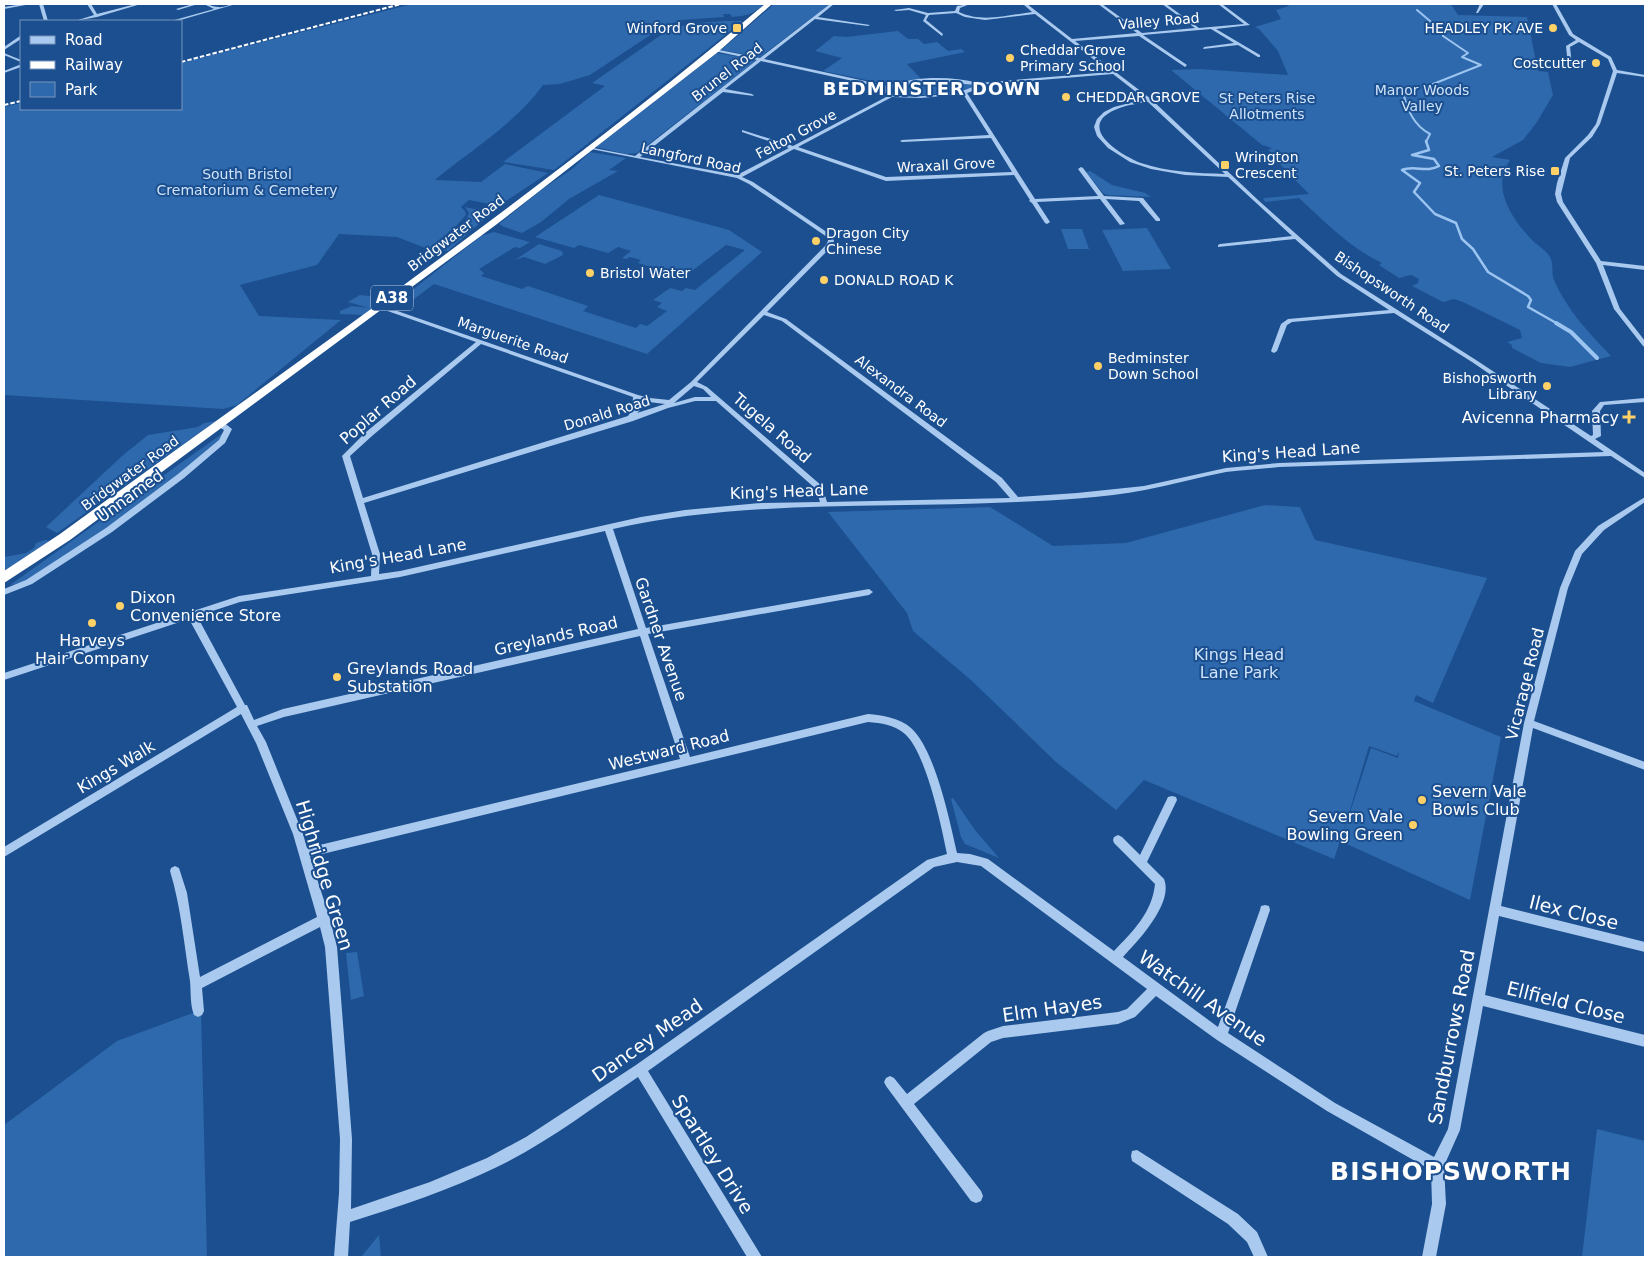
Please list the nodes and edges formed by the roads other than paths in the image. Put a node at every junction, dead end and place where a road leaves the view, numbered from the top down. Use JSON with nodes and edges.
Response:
{"nodes":[{"id":1,"x":29,"y":4,"type":"edge"},
{"id":2,"x":41,"y":4,"type":"edge"},
{"id":3,"x":89,"y":4,"type":"edge"},
{"id":4,"x":139,"y":4,"type":"edge"},
{"id":5,"x":196,"y":4,"type":"edge"},
{"id":6,"x":206,"y":4,"type":"edge"},
{"id":7,"x":234,"y":4,"type":"edge"},
{"id":8,"x":769,"y":4,"type":"edge"},
{"id":9,"x":832,"y":4,"type":"edge"},
{"id":10,"x":968,"y":4,"type":"edge"},
{"id":11,"x":1025,"y":4,"type":"edge"},
{"id":12,"x":1100,"y":4,"type":"edge"},
{"id":13,"x":1164,"y":4,"type":"edge"},
{"id":14,"x":1220,"y":4,"type":"edge"},
{"id":15,"x":1482,"y":4,"type":"edge"},
{"id":16,"x":1554,"y":4,"type":"edge"},
{"id":17,"x":4,"y":8,"type":"edge"},
{"id":18,"x":178,"y":9,"type":"dead end"},
{"id":19,"x":218,"y":9,"type":"junction"},
{"id":20,"x":896,"y":10,"type":"dead end"},
{"id":21,"x":956,"y":12,"type":"junction"},
{"id":22,"x":1037,"y":12,"type":"junction"},
{"id":23,"x":1477,"y":12,"type":"dead end"},
{"id":24,"x":928,"y":14,"type":"junction"},
{"id":25,"x":96,"y":16,"type":"junction"},
{"id":26,"x":815,"y":18,"type":"junction"},
{"id":27,"x":46,"y":20,"type":"edge"},
{"id":28,"x":81,"y":20,"type":"edge"},
{"id":29,"x":177,"y":20,"type":"edge"},
{"id":30,"x":868,"y":25,"type":"dead end"},
{"id":31,"x":1248,"y":25,"type":"joint"},
{"id":32,"x":1211,"y":28,"type":"junction"},
{"id":33,"x":1198,"y":30,"type":"junction"},
{"id":34,"x":1140,"y":34,"type":"junction"},
{"id":35,"x":942,"y":35,"type":"dead end"},
{"id":36,"x":20,"y":37,"type":"edge"},
{"id":37,"x":1072,"y":40,"type":"junction"},
{"id":38,"x":1580,"y":40,"type":"junction"},
{"id":39,"x":4,"y":42,"type":"edge"},
{"id":40,"x":10,"y":42,"type":"junction"},
{"id":41,"x":1239,"y":44,"type":"junction"},
{"id":42,"x":1204,"y":48,"type":"dead end"},
{"id":43,"x":4,"y":49,"type":"edge"},
{"id":44,"x":715,"y":50,"type":"junction"},
{"id":45,"x":4,"y":54,"type":"edge"},
{"id":46,"x":1259,"y":56,"type":"dead end"},
{"id":47,"x":10,"y":57,"type":"junction"},
{"id":48,"x":4,"y":59,"type":"edge"},
{"id":49,"x":761,"y":60,"type":"junction"},
{"id":50,"x":20,"y":61,"type":"edge"},
{"id":51,"x":1570,"y":65,"type":"dead end"},
{"id":52,"x":20,"y":66,"type":"edge"},
{"id":53,"x":1185,"y":66,"type":"dead end"},
{"id":54,"x":1615,"y":71,"type":"junction"},
{"id":55,"x":4,"y":72,"type":"edge"},
{"id":56,"x":1115,"y":73,"type":"junction"},
{"id":57,"x":1645,"y":76,"type":"edge"},
{"id":58,"x":978,"y":84,"type":"junction"},
{"id":59,"x":887,"y":87,"type":"junction"},
{"id":60,"x":721,"y":90,"type":"junction"},
{"id":61,"x":964,"y":92,"type":"junction"},
{"id":62,"x":752,"y":94,"type":"dead end"},
{"id":63,"x":891,"y":96,"type":"junction"},
{"id":64,"x":1149,"y":100,"type":"junction"},
{"id":65,"x":744,"y":130,"type":"dead end"},
{"id":66,"x":993,"y":136,"type":"junction"},
{"id":67,"x":902,"y":141,"type":"dead end"},
{"id":68,"x":588,"y":148,"type":"junction"},
{"id":69,"x":793,"y":148,"type":"junction"},
{"id":70,"x":636,"y":157,"type":"junction"},
{"id":71,"x":1081,"y":169,"type":"dead end"},
{"id":72,"x":1015,"y":172,"type":"junction"},
{"id":73,"x":1231,"y":176,"type":"junction"},
{"id":74,"x":738,"y":177,"type":"junction"},
{"id":75,"x":1101,"y":196,"type":"junction"},
{"id":76,"x":1032,"y":201,"type":"junction"},
{"id":77,"x":1158,"y":220,"type":"dead end"},
{"id":78,"x":1047,"y":222,"type":"dead end"},
{"id":79,"x":1122,"y":224,"type":"dead end"},
{"id":80,"x":1295,"y":237,"type":"junction"},
{"id":81,"x":830,"y":241,"type":"joint"},
{"id":82,"x":1220,"y":246,"type":"dead end"},
{"id":83,"x":1599,"y":263,"type":"junction"},
{"id":84,"x":1645,"y":268,"type":"edge"},
{"id":85,"x":381,"y":307,"type":"junction"},
{"id":86,"x":1394,"y":310,"type":"junction"},
{"id":87,"x":763,"y":312,"type":"junction"},
{"id":88,"x":480,"y":342,"type":"junction"},
{"id":89,"x":1645,"y":345,"type":"edge"},
{"id":90,"x":1274,"y":351,"type":"dead end"},
{"id":91,"x":693,"y":383,"type":"junction"},
{"id":92,"x":636,"y":396,"type":"junction"},
{"id":93,"x":717,"y":399,"type":"junction"},
{"id":94,"x":1645,"y":400,"type":"edge"},
{"id":95,"x":671,"y":402,"type":"junction"},
{"id":96,"x":665,"y":407,"type":"junction"},
{"id":97,"x":630,"y":419,"type":"junction"},
{"id":98,"x":220,"y":424,"type":"junction"},
{"id":99,"x":1590,"y":439,"type":"junction"},
{"id":100,"x":1613,"y":454,"type":"junction"},
{"id":101,"x":1645,"y":476,"type":"edge"},
{"id":102,"x":1645,"y":498,"type":"edge"},
{"id":103,"x":1016,"y":500,"type":"junction"},
{"id":104,"x":360,"y":502,"type":"junction"},
{"id":105,"x":824,"y":504,"type":"junction"},
{"id":106,"x":608,"y":527,"type":"junction"},
{"id":107,"x":4,"y":578,"type":"edge"},
{"id":108,"x":375,"y":578,"type":"junction"},
{"id":109,"x":4,"y":592,"type":"edge"},
{"id":110,"x":869,"y":592,"type":"dead end"},
{"id":111,"x":191,"y":614,"type":"junction"},
{"id":112,"x":642,"y":632,"type":"junction"},
{"id":113,"x":4,"y":676,"type":"edge"},
{"id":114,"x":244,"y":708,"type":"junction"},
{"id":115,"x":1529,"y":723,"type":"junction"},
{"id":116,"x":252,"y":724,"type":"junction"},
{"id":117,"x":686,"y":761,"type":"junction"},
{"id":118,"x":1645,"y":766,"type":"edge"},
{"id":119,"x":1172,"y":800,"type":"dead end"},
{"id":120,"x":1118,"y":840,"type":"dead end"},
{"id":121,"x":4,"y":852,"type":"edge"},
{"id":122,"x":303,"y":854,"type":"junction"},
{"id":123,"x":953,"y":858,"type":"junction"},
{"id":124,"x":1141,"y":863,"type":"junction"},
{"id":125,"x":175,"y":871,"type":"dead end"},
{"id":126,"x":1265,"y":910,"type":"dead end"},
{"id":127,"x":1495,"y":910,"type":"junction"},
{"id":128,"x":324,"y":919,"type":"junction"},
{"id":129,"x":1645,"y":947,"type":"edge"},
{"id":130,"x":1115,"y":958,"type":"junction"},
{"id":131,"x":196,"y":985,"type":"junction"},
{"id":132,"x":1155,"y":989,"type":"junction"},
{"id":133,"x":1479,"y":999,"type":"junction"},
{"id":134,"x":198,"y":1011,"type":"dead end"},
{"id":135,"x":1221,"y":1036,"type":"junction"},
{"id":136,"x":1645,"y":1041,"type":"edge"},
{"id":137,"x":640,"y":1069,"type":"junction"},
{"id":138,"x":890,"y":1082,"type":"dead end"},
{"id":139,"x":906,"y":1102,"type":"junction"},
{"id":140,"x":1137,"y":1156,"type":"dead end"},
{"id":141,"x":1437,"y":1166,"type":"junction"},
{"id":142,"x":976,"y":1196,"type":"dead end"},
{"id":143,"x":343,"y":1218,"type":"junction"},
{"id":144,"x":341,"y":1257,"type":"edge"},
{"id":145,"x":755,"y":1257,"type":"edge"},
{"id":146,"x":1261,"y":1257,"type":"edge"},
{"id":147,"x":1429,"y":1257,"type":"edge"}],
"edges":[{"from":1,"to":17,"type":"street"},
{"from":2,"to":27,"type":"street"},
{"from":3,"to":25,"type":"street"},
{"from":4,"to":25,"type":"street"},
{"from":5,"to":18,"type":"street"},
{"from":6,"to":19,"type":"street"},
{"from":7,"to":19,"type":"street"},
{"from":8,"to":44,"type":"highway","name":"Bridgwater Road","number":"A38"},
{"from":9,"to":26,"type":"street","name":"Brunel Road"},
{"from":10,"to":21,"type":"street"},
{"from":11,"to":22,"type":"street","name":"Bishopsworth Road"},
{"from":12,"to":34,"type":"street"},
{"from":13,"to":33,"type":"street"},
{"from":14,"to":31,"type":"street"},
{"from":15,"to":23,"type":"street"},
{"from":16,"to":38,"type":"street"},
{"from":19,"to":29,"type":"street"},
{"from":20,"to":24,"type":"street"},
{"from":21,"to":22,"type":"street"},
{"from":21,"to":24,"type":"street"},
{"from":22,"to":37,"type":"street","name":"Bishopsworth Road"},
{"from":24,"to":35,"type":"street"},
{"from":25,"to":28,"type":"street"},
{"from":26,"to":30,"type":"street"},
{"from":26,"to":49,"type":"street","name":"Brunel Road"},
{"from":31,"to":32,"type":"street","name":"Valley Road"},
{"from":32,"to":33,"type":"street","name":"Valley Road"},
{"from":32,"to":41,"type":"street"},
{"from":33,"to":34,"type":"street","name":"Valley Road"},
{"from":34,"to":37,"type":"street","name":"Valley Road"},
{"from":34,"to":53,"type":"street"},
{"from":36,"to":40,"type":"street"},
{"from":37,"to":56,"type":"street","name":"Bishopsworth Road"},
{"from":38,"to":51,"type":"street"},
{"from":38,"to":54,"type":"street"},
{"from":39,"to":40,"type":"street"},
{"from":40,"to":43,"type":"street"},
{"from":41,"to":42,"type":"street"},
{"from":41,"to":46,"type":"street"},
{"from":44,"to":49,"type":"street"},
{"from":44,"to":68,"type":"highway","name":"Bridgwater Road","number":"A38"},
{"from":45,"to":47,"type":"street"},
{"from":47,"to":48,"type":"street"},
{"from":47,"to":50,"type":"street"},
{"from":49,"to":59,"type":"street"},
{"from":49,"to":60,"type":"street","name":"Brunel Road"},
{"from":52,"to":55,"type":"street"},
{"from":54,"to":57,"type":"street"},
{"from":54,"to":83,"type":"street"},
{"from":56,"to":58,"type":"street"},
{"from":56,"to":64,"type":"street","name":"Bishopsworth Road"},
{"from":58,"to":59,"type":"street"},
{"from":58,"to":61,"type":"street"},
{"from":59,"to":63,"type":"street"},
{"from":60,"to":62,"type":"street"},
{"from":60,"to":70,"type":"street","name":"Brunel Road"},
{"from":61,"to":63,"type":"street"},
{"from":61,"to":66,"type":"street"},
{"from":63,"to":69,"type":"street","name":"Felton Grove"},
{"from":64,"to":73,"type":"street","name":"Bishopsworth Road"},
{"from":64,"to":73,"type":"street"},
{"from":65,"to":69,"type":"street","name":"Wraxall Grove"},
{"from":66,"to":67,"type":"street"},
{"from":66,"to":72,"type":"street"},
{"from":68,"to":70,"type":"street","name":"Langford Road"},
{"from":68,"to":85,"type":"highway","name":"Bridgwater Road","number":"A38"},
{"from":69,"to":72,"type":"street","name":"Wraxall Grove"},
{"from":69,"to":74,"type":"street","name":"Felton Grove"},
{"from":70,"to":74,"type":"street","name":"Langford Road"},
{"from":71,"to":75,"type":"street"},
{"from":72,"to":76,"type":"street"},
{"from":73,"to":80,"type":"street","name":"Bishopsworth Road"},
{"from":74,"to":81,"type":"street","name":"Langford Road"},
{"from":75,"to":76,"type":"street"},
{"from":75,"to":77,"type":"street"},
{"from":75,"to":79,"type":"street"},
{"from":76,"to":78,"type":"street"},
{"from":80,"to":82,"type":"street"},
{"from":80,"to":86,"type":"street","name":"Bishopsworth Road"},
{"from":81,"to":87,"type":"street","name":"Donald Road"},
{"from":83,"to":84,"type":"street"},
{"from":83,"to":89,"type":"street"},
{"from":85,"to":88,"type":"street","name":"Marguerite Road"},
{"from":85,"to":98,"type":"highway","name":"Bridgwater Road","number":"A38"},
{"from":86,"to":90,"type":"street"},
{"from":86,"to":99,"type":"street","name":"Bishopsworth Road"},
{"from":87,"to":91,"type":"street","name":"Donald Road"},
{"from":87,"to":103,"type":"street","name":"Alexandra Road"},
{"from":88,"to":92,"type":"street","name":"Marguerite Road"},
{"from":88,"to":104,"type":"street","name":"Poplar Road"},
{"from":91,"to":93,"type":"street","name":"Tugela Road"},
{"from":91,"to":95,"type":"street","name":"Donald Road"},
{"from":92,"to":95,"type":"street","name":"Marguerite Road"},
{"from":92,"to":97,"type":"street"},
{"from":93,"to":96,"type":"street","name":"Tugela Road"},
{"from":93,"to":105,"type":"street","name":"Tugela Road"},
{"from":94,"to":99,"type":"street"},
{"from":95,"to":96,"type":"street","name":"Donald Road"},
{"from":96,"to":97,"type":"street","name":"Donald Road"},
{"from":97,"to":104,"type":"street","name":"Donald Road"},
{"from":98,"to":107,"type":"highway","name":"Bridgwater Road","number":"A38"},
{"from":98,"to":109,"type":"street","name":"Unnamed"},
{"from":99,"to":100,"type":"street","name":"Bishopsworth Road"},
{"from":100,"to":101,"type":"street","name":"Bishopsworth Road"},
{"from":100,"to":103,"type":"street","name":"King's Head Lane"},
{"from":102,"to":115,"type":"street","name":"Vicarage Road"},
{"from":103,"to":105,"type":"street","name":"King's Head Lane"},
{"from":104,"to":108,"type":"street","name":"Poplar Road"},
{"from":105,"to":106,"type":"street","name":"King's Head Lane"},
{"from":106,"to":108,"type":"street","name":"King's Head Lane"},
{"from":106,"to":112,"type":"street","name":"Gardner Avenue"},
{"from":108,"to":111,"type":"street","name":"King's Head Lane"},
{"from":110,"to":112,"type":"street","name":"Greylands Road"},
{"from":111,"to":113,"type":"street","name":"King's Head Lane"},
{"from":111,"to":114,"type":"street","name":"Highridge Green"},
{"from":112,"to":116,"type":"street","name":"Greylands Road"},
{"from":112,"to":117,"type":"street","name":"Gardner Avenue"},
{"from":114,"to":116,"type":"street","name":"Highridge Green"},
{"from":114,"to":121,"type":"street","name":"Kings Walk"},
{"from":115,"to":118,"type":"street"},
{"from":115,"to":127,"type":"street","name":"Vicarage Road"},
{"from":116,"to":122,"type":"street","name":"Highridge Green"},
{"from":117,"to":122,"type":"street","name":"Westward Road"},
{"from":117,"to":123,"type":"street","name":"Westward Road"},
{"from":119,"to":124,"type":"street"},
{"from":120,"to":124,"type":"street"},
{"from":122,"to":128,"type":"street","name":"Highridge Green"},
{"from":123,"to":130,"type":"street","name":"Watchill Avenue"},
{"from":123,"to":137,"type":"street","name":"Dancey Mead"},
{"from":124,"to":130,"type":"street"},
{"from":125,"to":131,"type":"street"},
{"from":126,"to":135,"type":"street"},
{"from":127,"to":129,"type":"street","name":"Ilex Close"},
{"from":127,"to":133,"type":"street","name":"Sandburrows Road"},
{"from":128,"to":131,"type":"street"},
{"from":128,"to":143,"type":"street","name":"Highridge Green"},
{"from":130,"to":132,"type":"street","name":"Watchill Avenue"},
{"from":131,"to":134,"type":"street"},
{"from":132,"to":135,"type":"street","name":"Watchill Avenue"},
{"from":132,"to":139,"type":"street","name":"Elm Hayes"},
{"from":133,"to":136,"type":"street","name":"Ellfield Close"},
{"from":133,"to":141,"type":"street","name":"Sandburrows Road"},
{"from":135,"to":141,"type":"street","name":"Watchill Avenue"},
{"from":137,"to":143,"type":"street","name":"Dancey Mead"},
{"from":137,"to":145,"type":"street","name":"Spartley Drive"},
{"from":138,"to":139,"type":"street"},
{"from":139,"to":142,"type":"street"},
{"from":140,"to":146,"type":"street"},
{"from":141,"to":147,"type":"street","name":"Sandburrows Road"},
{"from":143,"to":144,"type":"street","name":"Highridge Green"}]}
